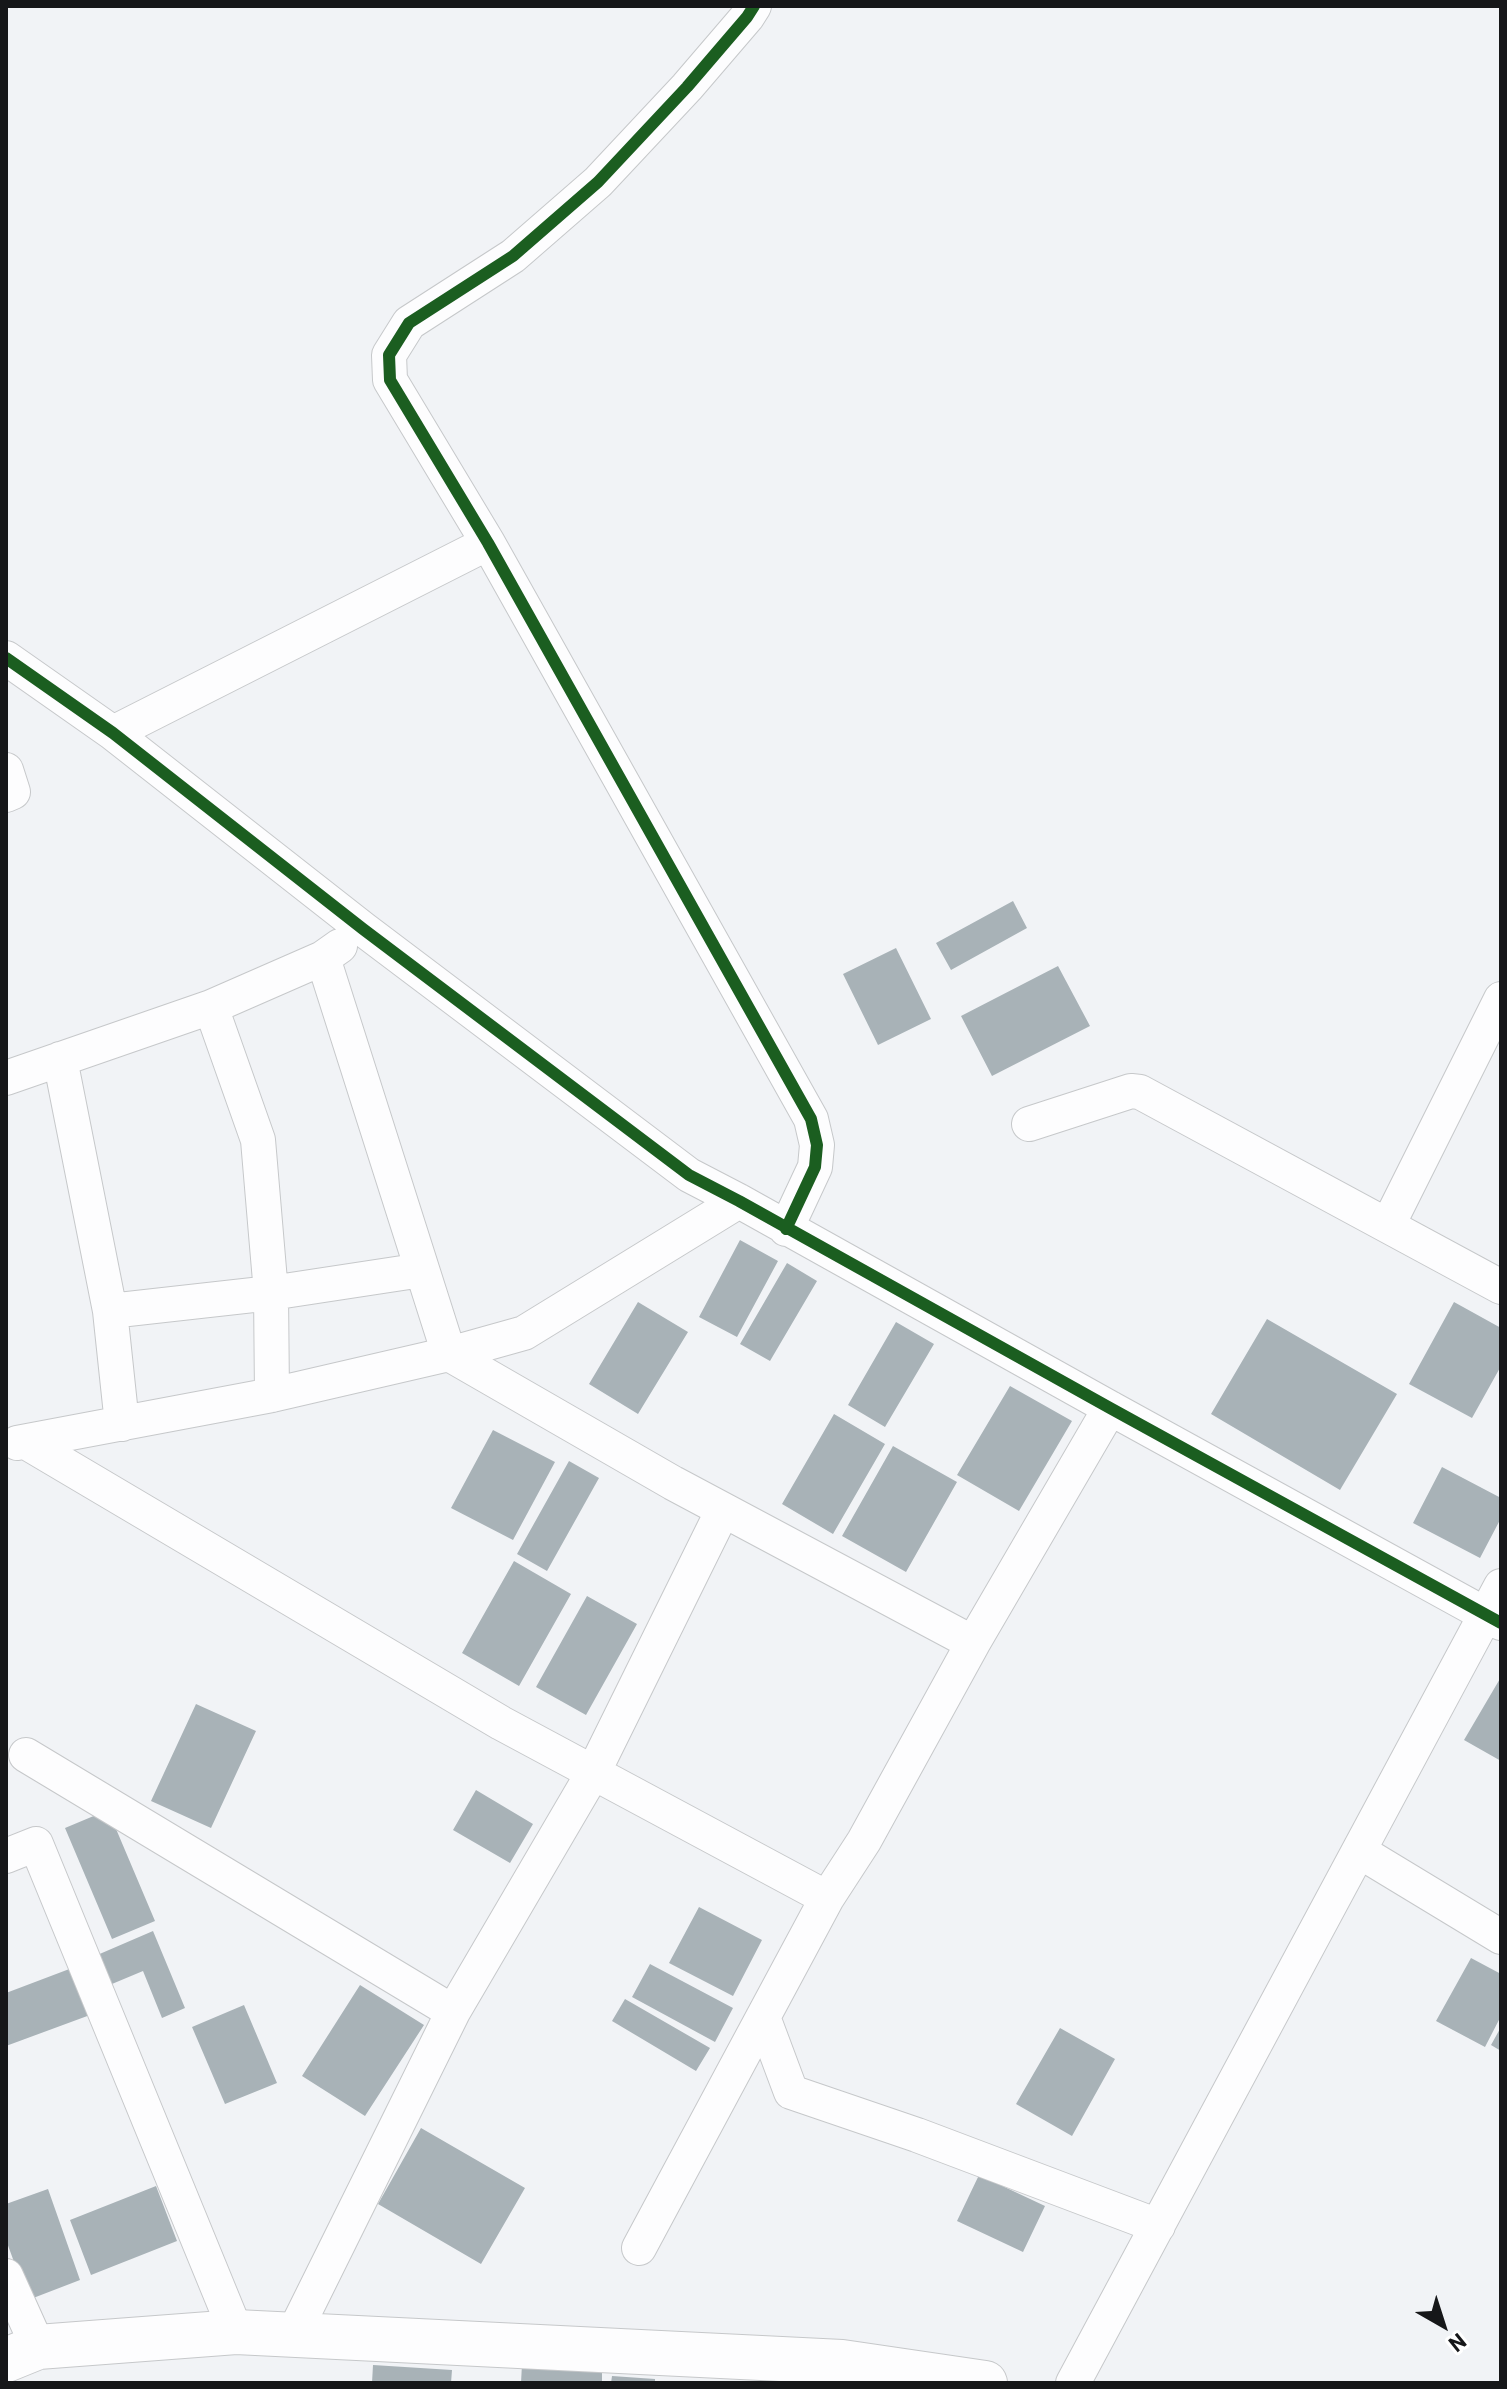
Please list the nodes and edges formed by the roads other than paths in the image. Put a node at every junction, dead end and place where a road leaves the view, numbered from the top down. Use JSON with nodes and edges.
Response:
{"nodes":[{"id":1,"x":754,"y":6,"type":"edge"},
{"id":2,"x":488,"y":543,"type":"junction"},
{"id":3,"x":6,"y":658,"type":"edge"},
{"id":4,"x":113,"y":733,"type":"junction"},
{"id":5,"x":6,"y":770,"type":"edge"},
{"id":6,"x":6,"y":795,"type":"edge"},
{"id":7,"x":363,"y":929,"type":"junction"},
{"id":8,"x":323,"y":958,"type":"junction"},
{"id":9,"x":1501,"y":999,"type":"edge"},
{"id":10,"x":211,"y":1007,"type":"junction"},
{"id":11,"x":60,"y":1059,"type":"junction"},
{"id":12,"x":6,"y":1078,"type":"edge"},
{"id":13,"x":1029,"y":1124,"type":"dead end"},
{"id":14,"x":739,"y":1201,"type":"junction"},
{"id":15,"x":1388,"y":1225,"type":"junction"},
{"id":16,"x":786,"y":1229,"type":"junction"},
{"id":17,"x":422,"y":1270,"type":"junction"},
{"id":18,"x":1501,"y":1287,"type":"edge"},
{"id":19,"x":271,"y":1293,"type":"junction"},
{"id":20,"x":110,"y":1311,"type":"junction"},
{"id":21,"x":449,"y":1354,"type":"junction"},
{"id":22,"x":272,"y":1395,"type":"junction"},
{"id":23,"x":1110,"y":1408,"type":"junction"},
{"id":24,"x":122,"y":1424,"type":"junction"},
{"id":25,"x":16,"y":1444,"type":"edge"},
{"id":26,"x":723,"y":1510,"type":"junction"},
{"id":27,"x":1496,"y":1608,"type":"edge"},
{"id":28,"x":973,"y":1643,"type":"junction"},
{"id":29,"x":26,"y":1755,"type":"dead end"},
{"id":30,"x":593,"y":1773,"type":"junction"},
{"id":31,"x":1359,"y":1851,"type":"junction"},
{"id":32,"x":6,"y":1856,"type":"edge"},
{"id":33,"x":827,"y":1898,"type":"junction"},
{"id":34,"x":1501,"y":1937,"type":"edge"},
{"id":35,"x":453,"y":2012,"type":"junction"},
{"id":36,"x":763,"y":2017,"type":"junction"},
{"id":37,"x":1158,"y":2226,"type":"junction"},
{"id":38,"x":639,"y":2248,"type":"dead end"},
{"id":39,"x":6,"y":2276,"type":"edge"},
{"id":40,"x":236,"y":2332,"type":"junction"},
{"id":41,"x":293,"y":2335,"type":"junction"},
{"id":42,"x":22,"y":2354,"type":"edge"},
{"id":43,"x":842,"y":2372,"type":"edge"},
{"id":44,"x":985,"y":2383,"type":"edge"},
{"id":45,"x":1073,"y":2383,"type":"edge"}],
"edges":[{"from":1,"to":2,"type":"street"},
{"from":2,"to":4,"type":"street"},
{"from":2,"to":16,"type":"street"},
{"from":3,"to":4,"type":"street"},
{"from":4,"to":7,"type":"street"},
{"from":5,"to":6,"type":"street"},
{"from":7,"to":8,"type":"street"},
{"from":7,"to":14,"type":"street"},
{"from":8,"to":10,"type":"street"},
{"from":8,"to":17,"type":"street"},
{"from":9,"to":15,"type":"street"},
{"from":10,"to":11,"type":"street"},
{"from":10,"to":19,"type":"street"},
{"from":11,"to":12,"type":"street"},
{"from":11,"to":20,"type":"street"},
{"from":13,"to":15,"type":"street"},
{"from":14,"to":16,"type":"street"},
{"from":14,"to":21,"type":"street"},
{"from":15,"to":18,"type":"street"},
{"from":16,"to":23,"type":"street"},
{"from":17,"to":19,"type":"street"},
{"from":17,"to":21,"type":"street"},
{"from":19,"to":20,"type":"street"},
{"from":19,"to":22,"type":"street"},
{"from":20,"to":24,"type":"street"},
{"from":21,"to":22,"type":"street"},
{"from":21,"to":26,"type":"street"},
{"from":22,"to":24,"type":"street"},
{"from":23,"to":27,"type":"street"},
{"from":23,"to":28,"type":"street"},
{"from":24,"to":25,"type":"street"},
{"from":25,"to":30,"type":"street"},
{"from":26,"to":28,"type":"street"},
{"from":26,"to":30,"type":"street"},
{"from":27,"to":31,"type":"street"},
{"from":28,"to":33,"type":"street"},
{"from":29,"to":35,"type":"street"},
{"from":30,"to":33,"type":"street"},
{"from":30,"to":35,"type":"street"},
{"from":31,"to":34,"type":"street"},
{"from":31,"to":37,"type":"street"},
{"from":32,"to":40,"type":"street"},
{"from":33,"to":36,"type":"street"},
{"from":35,"to":41,"type":"street"},
{"from":36,"to":37,"type":"street"},
{"from":36,"to":38,"type":"street"},
{"from":37,"to":45,"type":"street"},
{"from":39,"to":42,"type":"street"},
{"from":40,"to":41,"type":"street"},
{"from":40,"to":42,"type":"street"},
{"from":41,"to":43,"type":"street"},
{"from":43,"to":44,"type":"street"}]}
